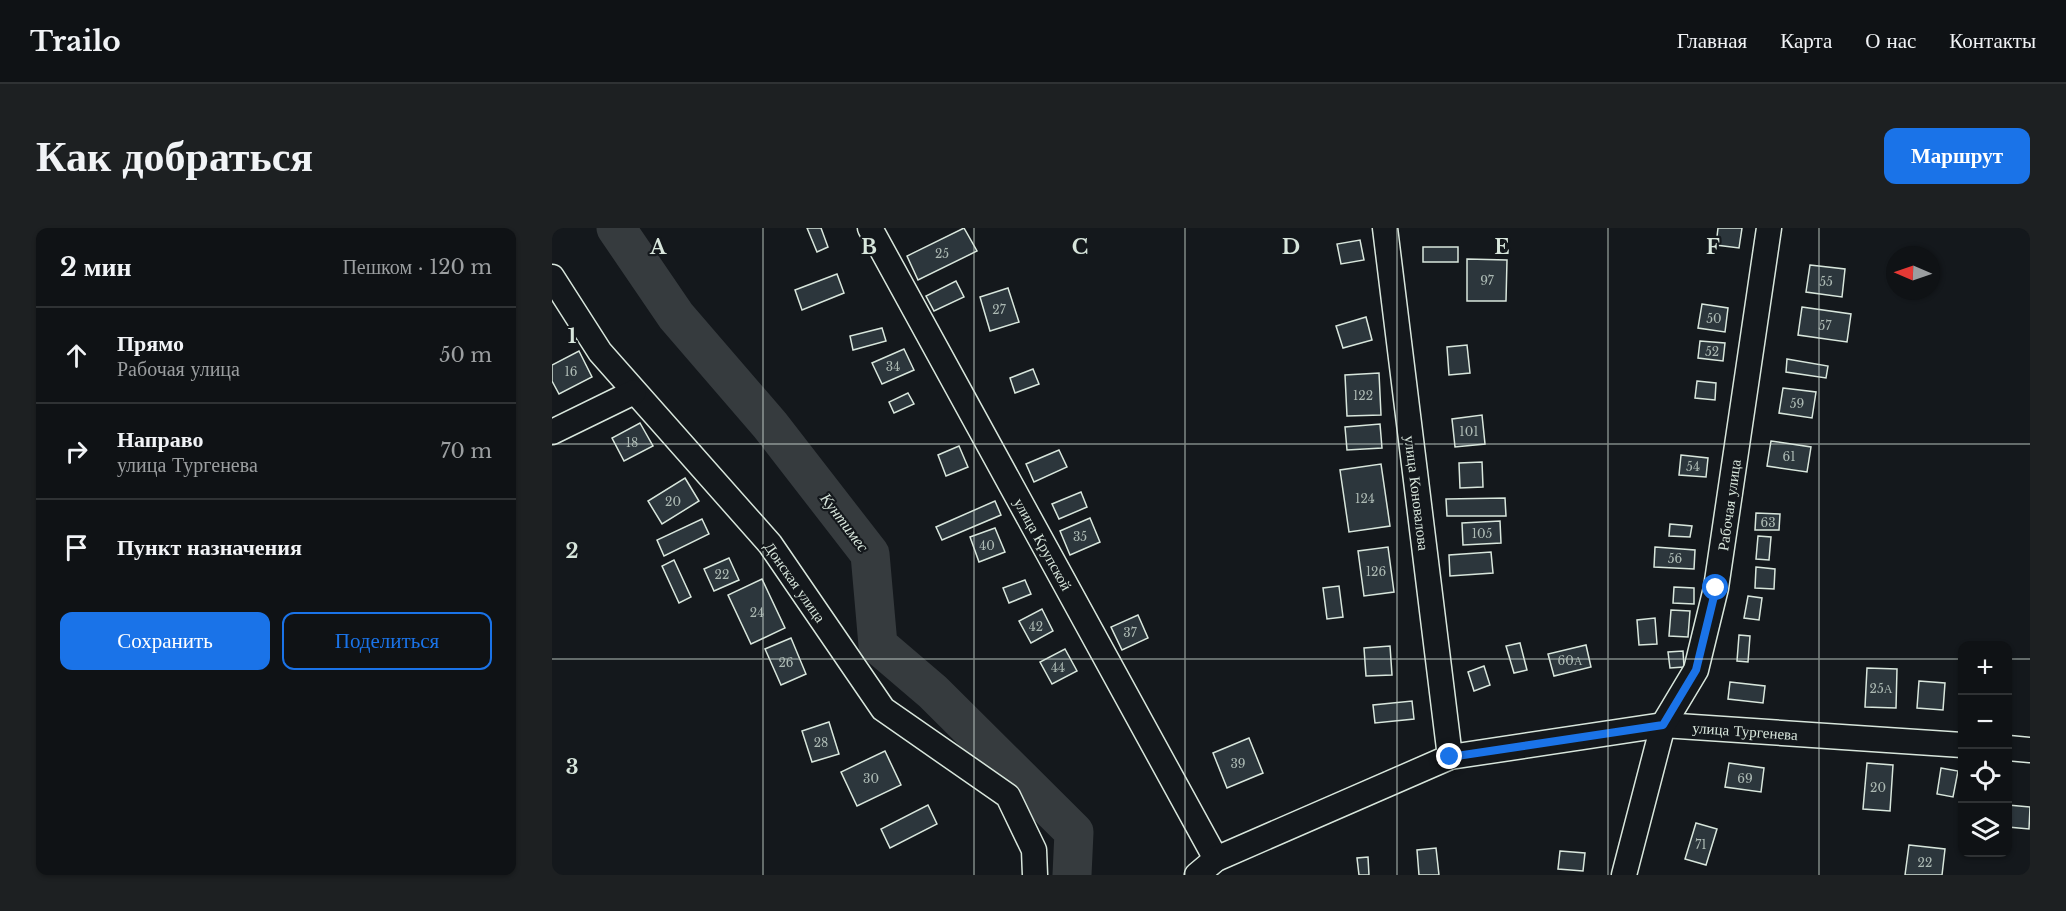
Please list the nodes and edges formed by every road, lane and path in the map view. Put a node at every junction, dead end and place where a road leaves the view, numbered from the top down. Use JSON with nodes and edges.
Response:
{"nodes":[{"id":1,"x":870,"y":228,"type":"edge"},
{"id":2,"x":1385,"y":228,"type":"edge"},
{"id":3,"x":1769,"y":228,"type":"edge"},
{"id":4,"x":552,"y":277,"type":"edge"},
{"id":5,"x":634,"y":392,"type":"junction"},
{"id":6,"x":552,"y":432,"type":"edge"},
{"id":7,"x":1663,"y":725,"type":"junction"},
{"id":8,"x":1958,"y":745,"type":"edge"},
{"id":9,"x":2012,"y":748,"type":"edge"},
{"id":10,"x":2030,"y":750,"type":"edge"},
{"id":11,"x":1450,"y":757,"type":"junction"},
{"id":12,"x":1216,"y":859,"type":"junction"},
{"id":13,"x":1035,"y":875,"type":"edge"},
{"id":14,"x":1197,"y":875,"type":"edge"},
{"id":15,"x":1624,"y":875,"type":"edge"}],
"edges":[{"from":1,"to":12,"type":"street","name":"улица Крупской"},
{"from":2,"to":11,"type":"street","name":"улица Коновалова"},
{"from":3,"to":7,"type":"street","name":"Рабочая улица"},
{"from":4,"to":5,"type":"street","name":"Донская улица"},
{"from":5,"to":6,"type":"street"},
{"from":5,"to":13,"type":"street","name":"Донская улица"},
{"from":7,"to":8,"type":"street","name":"улица Тургенева"},
{"from":7,"to":11,"type":"street","name":"улица Тургенева"},
{"from":7,"to":15,"type":"street","name":"Рабочая улица"},
{"from":9,"to":10,"type":"street"},
{"from":11,"to":12,"type":"street","name":"улица Тургенева"},
{"from":12,"to":14,"type":"street","name":"улица Тургенева"}]}
